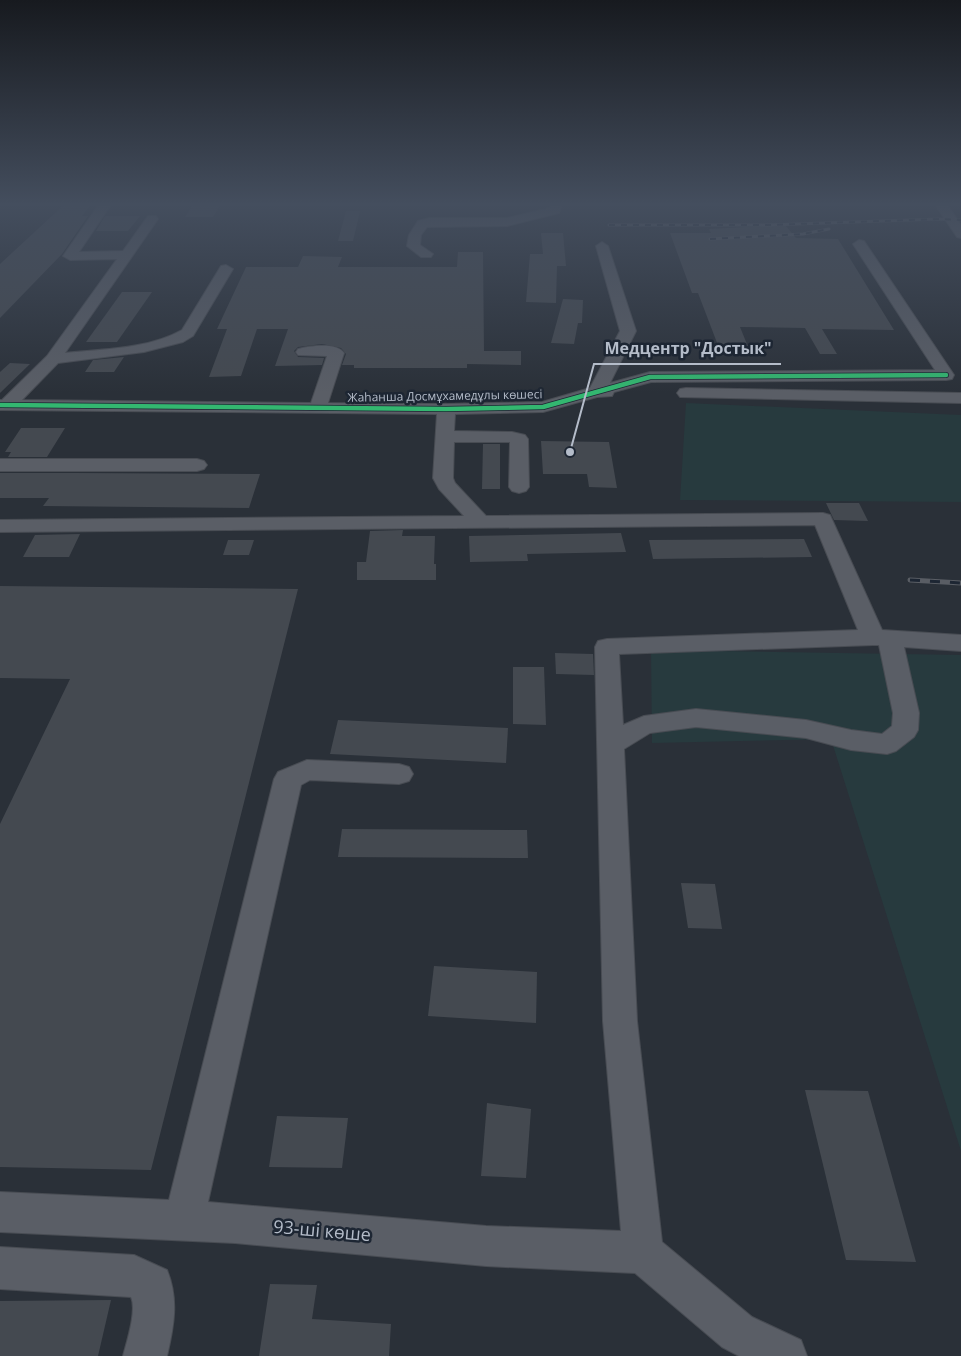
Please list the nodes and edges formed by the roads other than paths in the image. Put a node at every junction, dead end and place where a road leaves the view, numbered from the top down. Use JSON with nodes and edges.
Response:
{"nodes":[{"id":1,"x":118,"y":266,"type":"edge"},
{"id":2,"x":608,"y":266,"type":"edge"},
{"id":3,"x":874,"y":266,"type":"edge"},
{"id":4,"x":226,"y":269,"type":"dead end"},
{"id":5,"x":304,"y":352,"type":"dead end"},
{"id":6,"x":53,"y":359,"type":"junction"},
{"id":7,"x":597,"y":392,"type":"junction"},
{"id":8,"x":961,"y":398,"type":"edge"},
{"id":9,"x":4,"y":405,"type":"edge"},
{"id":10,"x":318,"y":408,"type":"junction"},
{"id":11,"x":446,"y":409,"type":"junction"},
{"id":12,"x":445,"y":436,"type":"junction"},
{"id":13,"x":0,"y":465,"type":"edge"},
{"id":14,"x":197,"y":465,"type":"dead end"},
{"id":15,"x":519,"y":486,"type":"dead end"},
{"id":16,"x":480,"y":521,"type":"junction"},
{"id":17,"x":0,"y":526,"type":"edge"},
{"id":18,"x":881,"y":638,"type":"junction"},
{"id":19,"x":961,"y":642,"type":"edge"},
{"id":20,"x":610,"y":745,"type":"junction"},
{"id":21,"x":399,"y":774,"type":"dead end"},
{"id":22,"x":0,"y":1212,"type":"edge"},
{"id":23,"x":184,"y":1220,"type":"junction"},
{"id":24,"x":643,"y":1254,"type":"junction"},
{"id":25,"x":0,"y":1268,"type":"edge"},
{"id":26,"x":145,"y":1356,"type":"edge"},
{"id":27,"x":785,"y":1356,"type":"edge"}],
"edges":[{"from":1,"to":6,"type":"street"},
{"from":2,"to":7,"type":"street"},
{"from":3,"to":7,"type":"street","name":"Жаһанша Досмұхамедұлы көшесі"},
{"from":4,"to":6,"type":"street"},
{"from":5,"to":10,"type":"street"},
{"from":6,"to":9,"type":"street"},
{"from":7,"to":8,"type":"street"},
{"from":7,"to":11,"type":"street","name":"Жаһанша Досмұхамедұлы көшесі"},
{"from":9,"to":10,"type":"street","name":"Жаһанша Досмұхамедұлы көшесі"},
{"from":10,"to":11,"type":"street","name":"Жаһанша Досмұхамедұлы көшесі"},
{"from":11,"to":12,"type":"street"},
{"from":12,"to":15,"type":"street"},
{"from":12,"to":16,"type":"street"},
{"from":13,"to":14,"type":"street"},
{"from":16,"to":17,"type":"street"},
{"from":16,"to":18,"type":"street"},
{"from":18,"to":19,"type":"street"},
{"from":18,"to":20,"type":"street"},
{"from":18,"to":20,"type":"street"},
{"from":20,"to":24,"type":"street"},
{"from":21,"to":23,"type":"street"},
{"from":22,"to":23,"type":"street","name":"93-ші көше"},
{"from":23,"to":24,"type":"street","name":"93-ші көше"},
{"from":24,"to":27,"type":"street"},
{"from":25,"to":26,"type":"street"}]}
